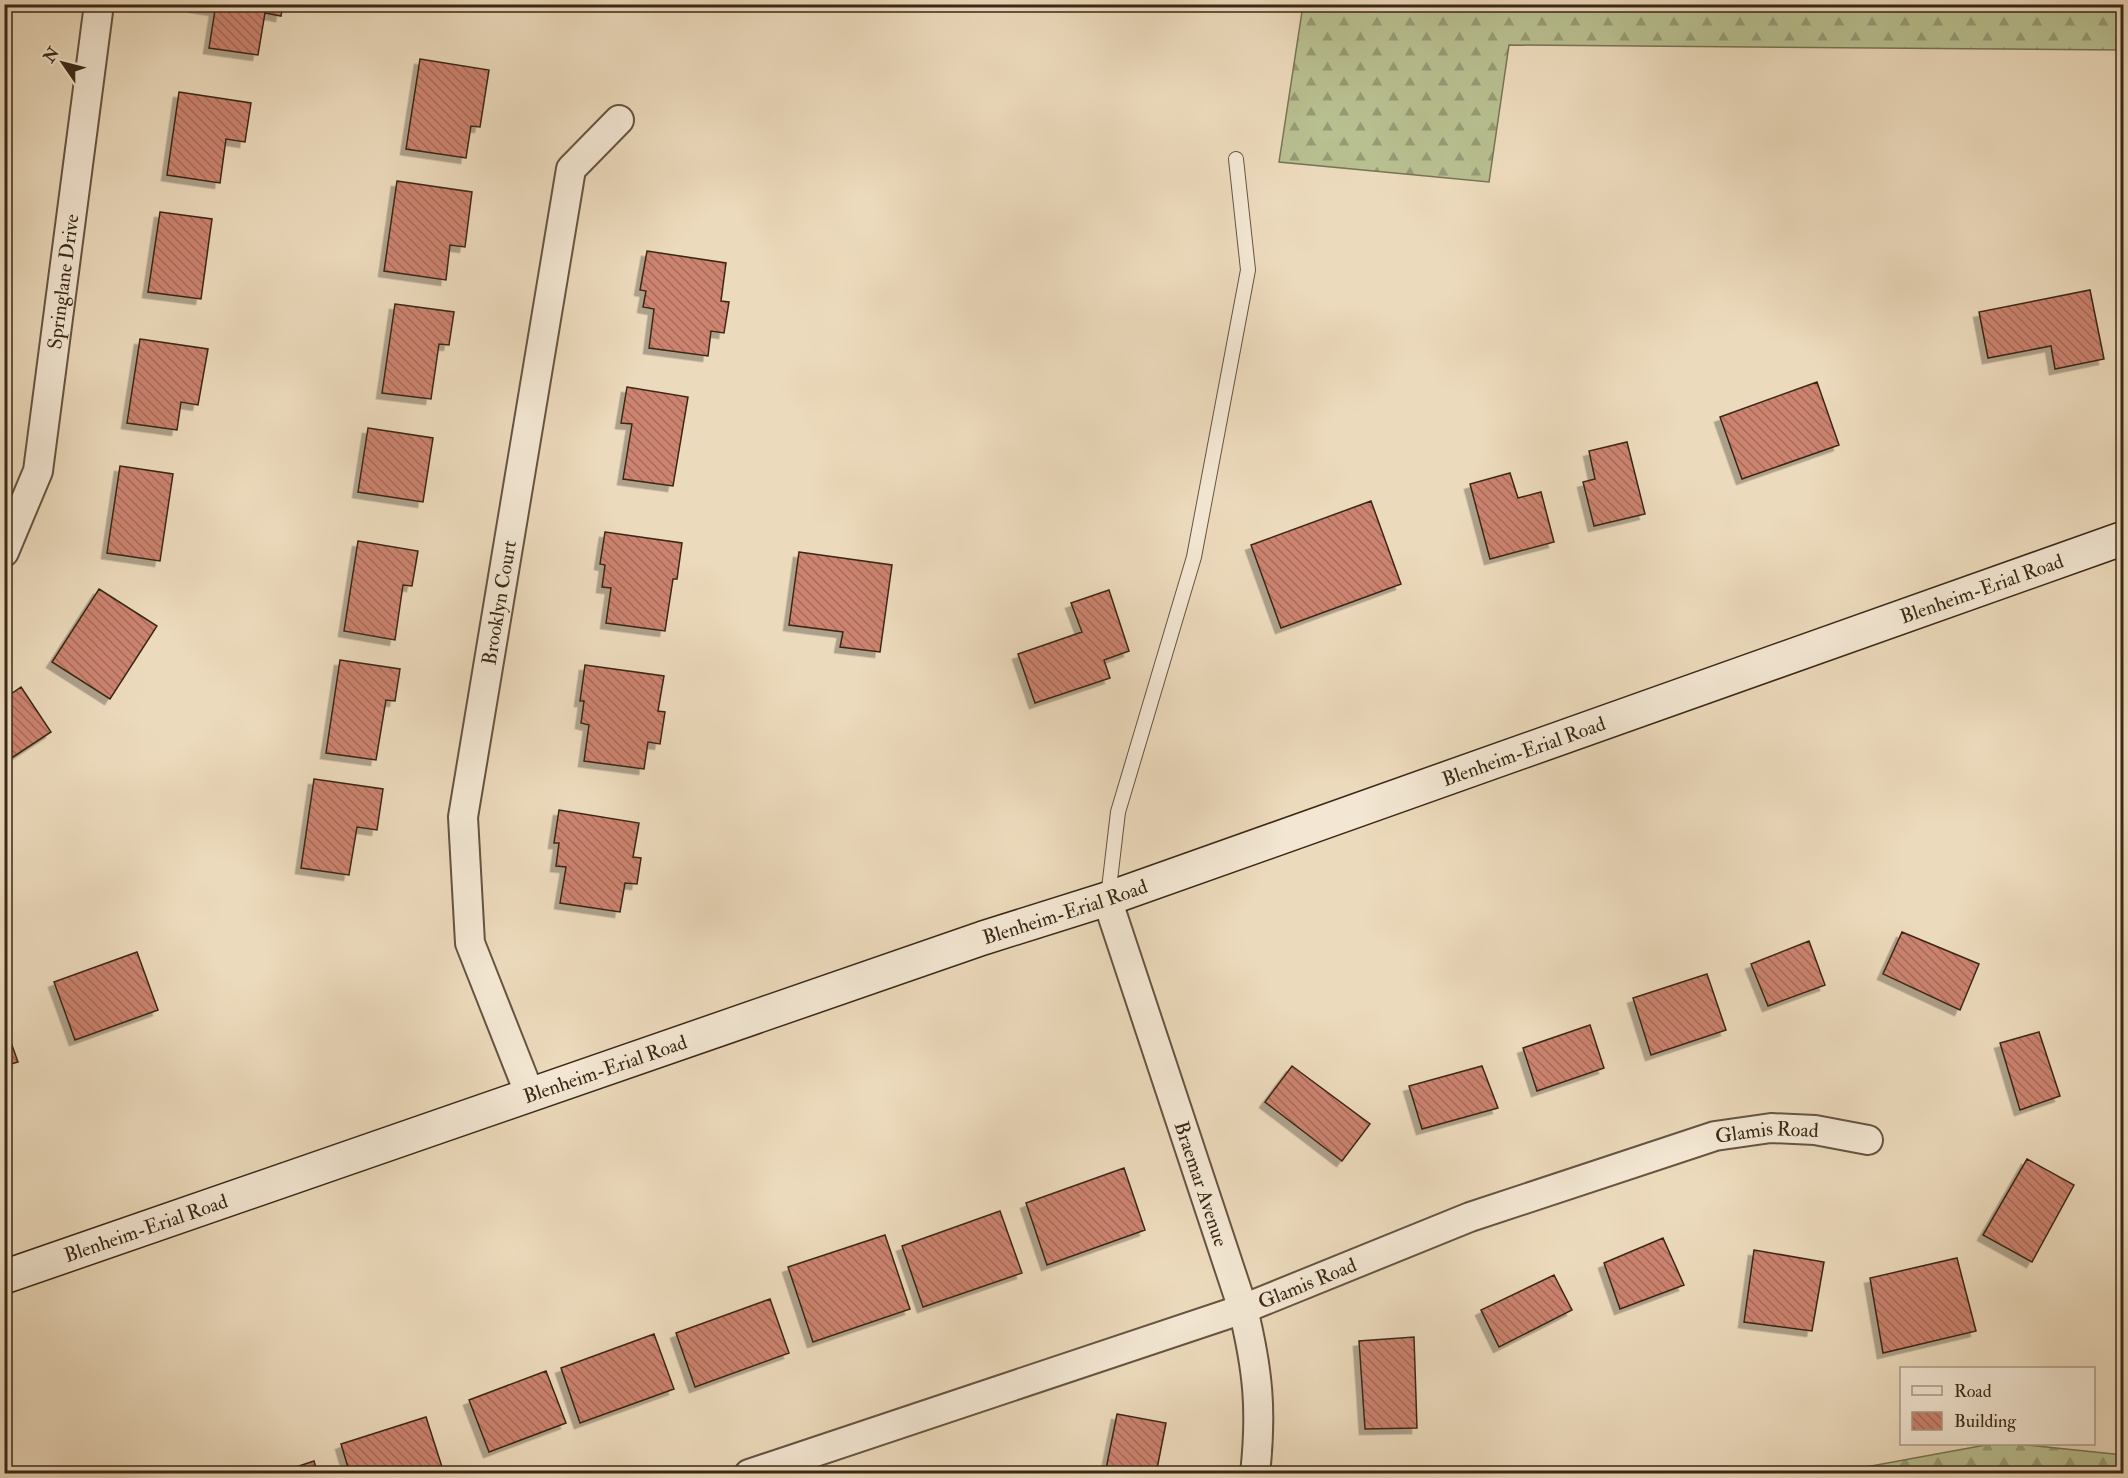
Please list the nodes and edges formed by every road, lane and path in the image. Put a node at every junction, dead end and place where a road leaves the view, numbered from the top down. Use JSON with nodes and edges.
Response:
{"nodes":[{"id":1,"x":99,"y":4,"type":"edge"},
{"id":2,"x":619,"y":120,"type":"dead end"},
{"id":3,"x":1236,"y":159,"type":"dead end"},
{"id":4,"x":2124,"y":538,"type":"edge"},
{"id":5,"x":4,"y":552,"type":"edge"},
{"id":6,"x":1107,"y":899,"type":"junction"},
{"id":7,"x":530,"y":1095,"type":"junction"},
{"id":8,"x":1868,"y":1140,"type":"dead end"},
{"id":9,"x":4,"y":1277,"type":"edge"},
{"id":10,"x":1243,"y":1309,"type":"junction"},
{"id":11,"x":749,"y":1473,"type":"edge"},
{"id":12,"x":1255,"y":1473,"type":"edge"}],
"edges":[{"from":1,"to":5,"type":"street","name":"Springlane Drive"},
{"from":2,"to":7,"type":"street","name":"Brooklyn Court"},
{"from":3,"to":6,"type":"lane"},
{"from":4,"to":6,"type":"main road","name":"Blenheim-Erial Road"},
{"from":6,"to":7,"type":"main road","name":"Blenheim-Erial Road"},
{"from":6,"to":10,"type":"street","name":"Braemar Avenue"},
{"from":7,"to":9,"type":"main road","name":"Blenheim-Erial Road"},
{"from":8,"to":10,"type":"street","name":"Glamis Road"},
{"from":10,"to":11,"type":"street","name":"Glamis Road"},
{"from":10,"to":12,"type":"street","name":"Braemar Avenue"}]}
